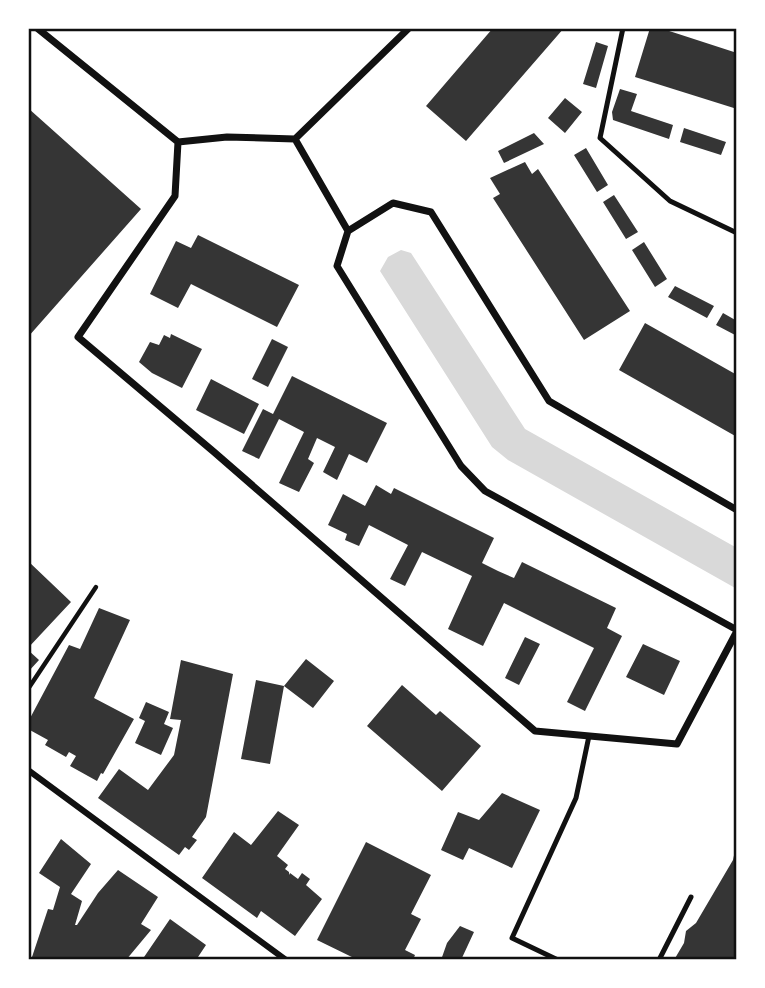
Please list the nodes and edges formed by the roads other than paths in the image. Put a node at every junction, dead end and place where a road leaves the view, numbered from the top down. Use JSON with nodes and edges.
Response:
{"nodes":[{"id":1,"x":409,"y":28,"type":"edge"},
{"id":2,"x":623,"y":28,"type":"edge"},
{"id":3,"x":40,"y":29,"type":"edge"},
{"id":4,"x":295,"y":139,"type":"junction"},
{"id":5,"x":178,"y":142,"type":"junction"},
{"id":6,"x":348,"y":231,"type":"junction"},
{"id":7,"x":737,"y":233,"type":"edge"},
{"id":8,"x":737,"y":510,"type":"edge"},
{"id":9,"x":737,"y":630,"type":"edge"},
{"id":10,"x":589,"y":736,"type":"junction"},
{"id":11,"x":28,"y":770,"type":"edge"},
{"id":12,"x":691,"y":897,"type":"dead end"},
{"id":13,"x":286,"y":960,"type":"edge"},
{"id":14,"x":558,"y":960,"type":"edge"},
{"id":15,"x":659,"y":960,"type":"edge"}],
"edges":[{"from":1,"to":4,"type":"street"},
{"from":2,"to":7,"type":"lane"},
{"from":3,"to":5,"type":"street"},
{"from":4,"to":5,"type":"street"},
{"from":4,"to":6,"type":"street"},
{"from":5,"to":10,"type":"street"},
{"from":6,"to":8,"type":"street"},
{"from":6,"to":9,"type":"street"},
{"from":9,"to":10,"type":"street"},
{"from":10,"to":14,"type":"lane"},
{"from":11,"to":13,"type":"street"},
{"from":12,"to":15,"type":"lane"}]}
